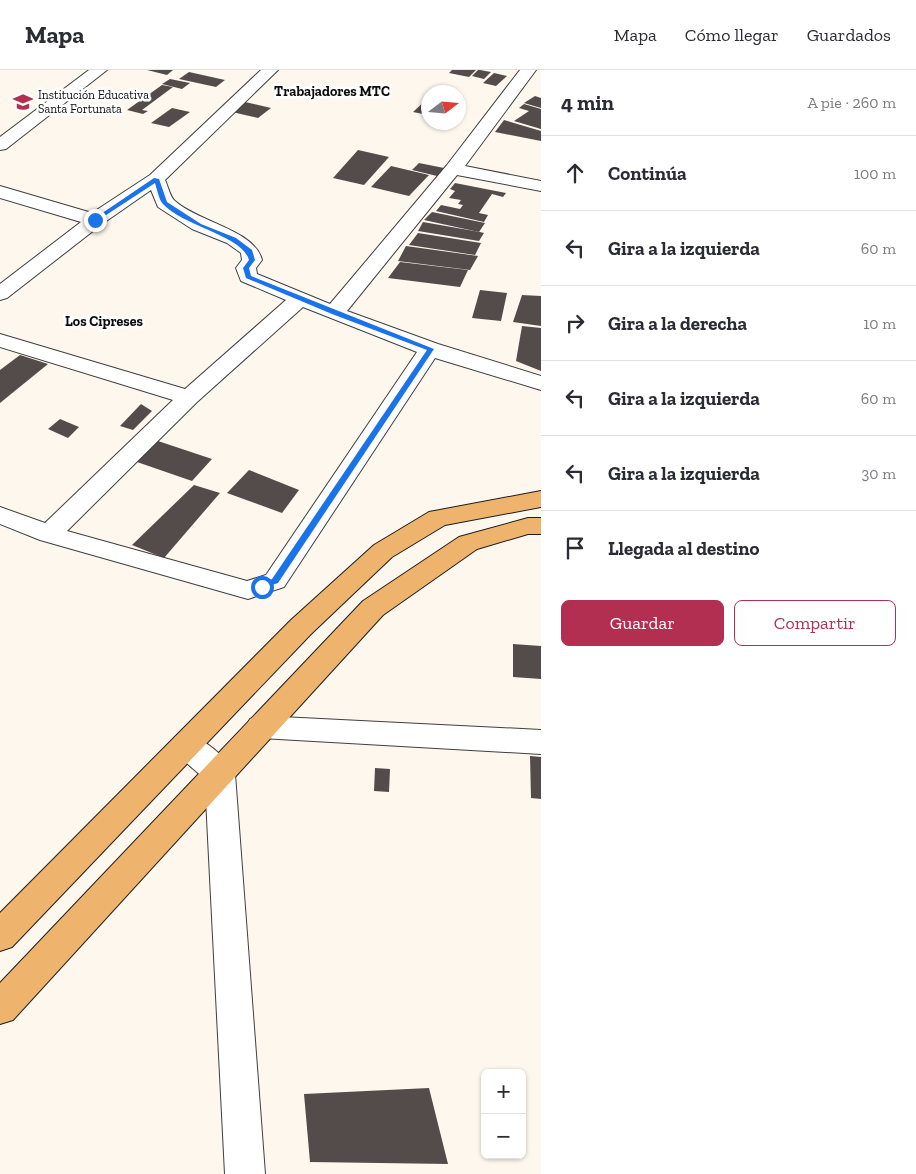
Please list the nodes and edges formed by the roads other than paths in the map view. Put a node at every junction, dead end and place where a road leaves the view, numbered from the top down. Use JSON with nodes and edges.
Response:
{"nodes":[{"id":1,"x":99,"y":70,"type":"edge"},
{"id":2,"x":270,"y":70,"type":"edge"},
{"id":3,"x":528,"y":70,"type":"edge"},
{"id":4,"x":0,"y":145,"type":"edge"},
{"id":5,"x":453,"y":169,"type":"junction"},
{"id":6,"x":156,"y":179,"type":"junction"},
{"id":7,"x":541,"y":186,"type":"edge"},
{"id":8,"x":0,"y":192,"type":"edge"},
{"id":9,"x":95,"y":220,"type":"junction"},
{"id":10,"x":0,"y":294,"type":"edge"},
{"id":11,"x":300,"y":299,"type":"junction"},
{"id":12,"x":334,"y":313,"type":"junction"},
{"id":13,"x":0,"y":340,"type":"edge"},
{"id":14,"x":430,"y":349,"type":"junction"},
{"id":15,"x":541,"y":383,"type":"edge"},
{"id":16,"x":190,"y":397,"type":"junction"},
{"id":17,"x":541,"y":499,"type":"edge"},
{"id":18,"x":0,"y":515,"type":"edge"},
{"id":19,"x":528,"y":519,"type":"edge"},
{"id":20,"x":48,"y":534,"type":"junction"},
{"id":21,"x":262,"y":727,"type":"junction"},
{"id":22,"x":541,"y":742,"type":"edge"},
{"id":23,"x":186,"y":744,"type":"junction"},
{"id":24,"x":220,"y":774,"type":"junction"},
{"id":25,"x":0,"y":936,"type":"edge"},
{"id":26,"x":0,"y":1008,"type":"edge"},
{"id":27,"x":244,"y":1174,"type":"edge"}],
"edges":[{"from":1,"to":4,"type":"street"},
{"from":2,"to":6,"type":"street"},
{"from":3,"to":5,"type":"street"},
{"from":5,"to":7,"type":"street"},
{"from":5,"to":12,"type":"street"},
{"from":6,"to":9,"type":"street"},
{"from":6,"to":11,"type":"street"},
{"from":8,"to":9,"type":"street"},
{"from":9,"to":10,"type":"street"},
{"from":11,"to":12,"type":"street"},
{"from":11,"to":16,"type":"street"},
{"from":12,"to":14,"type":"street"},
{"from":13,"to":16,"type":"street"},
{"from":14,"to":15,"type":"street"},
{"from":14,"to":20,"type":"street"},
{"from":16,"to":20,"type":"street"},
{"from":17,"to":19,"type":"main road"},
{"from":18,"to":20,"type":"street"},
{"from":19,"to":21,"type":"main road"},
{"from":19,"to":23,"type":"main road"},
{"from":21,"to":22,"type":"street"},
{"from":21,"to":24,"type":"main road"},
{"from":23,"to":24,"type":"street"},
{"from":23,"to":25,"type":"main road"},
{"from":24,"to":26,"type":"main road"},
{"from":24,"to":27,"type":"street"}]}
